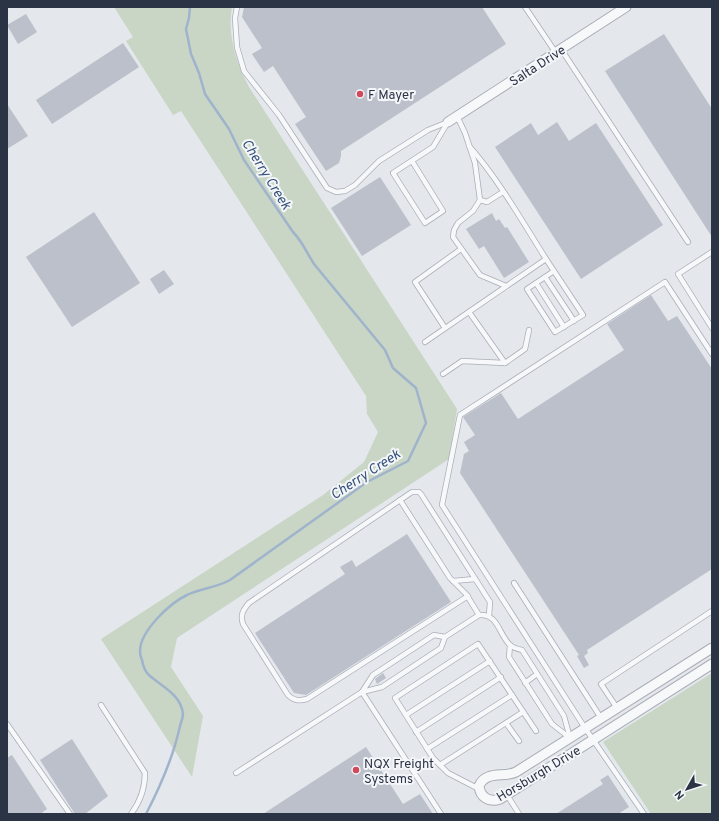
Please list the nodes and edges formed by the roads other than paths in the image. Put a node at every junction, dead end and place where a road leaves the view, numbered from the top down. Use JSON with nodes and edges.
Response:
{"nodes":[{"id":1,"x":237,"y":7,"type":"edge"},
{"id":2,"x":526,"y":7,"type":"edge"},
{"id":3,"x":626,"y":7,"type":"edge"},
{"id":4,"x":558,"y":51,"type":"junction"},
{"id":5,"x":457,"y":116,"type":"junction"},
{"id":6,"x":448,"y":122,"type":"junction"},
{"id":7,"x":469,"y":146,"type":"junction"},
{"id":8,"x":412,"y":161,"type":"junction"},
{"id":9,"x":503,"y":192,"type":"junction"},
{"id":10,"x":480,"y":200,"type":"junction"},
{"id":11,"x":688,"y":242,"type":"dead end"},
{"id":12,"x":461,"y":249,"type":"junction"},
{"id":13,"x":712,"y":252,"type":"edge"},
{"id":14,"x":546,"y":259,"type":"junction"},
{"id":15,"x":554,"y":271,"type":"junction"},
{"id":16,"x":545,"y":277,"type":"junction"},
{"id":17,"x":536,"y":283,"type":"junction"},
{"id":18,"x":506,"y":286,"type":"junction"},
{"id":19,"x":469,"y":312,"type":"junction"},
{"id":20,"x":574,"y":321,"type":"junction"},
{"id":21,"x":564,"y":327,"type":"junction"},
{"id":22,"x":445,"y":328,"type":"junction"},
{"id":23,"x":712,"y":328,"type":"edge"},
{"id":24,"x":529,"y":330,"type":"dead end"},
{"id":25,"x":425,"y":342,"type":"dead end"},
{"id":26,"x":712,"y":354,"type":"edge"},
{"id":27,"x":505,"y":363,"type":"junction"},
{"id":28,"x":443,"y":374,"type":"dead end"},
{"id":29,"x":400,"y":500,"type":"junction"},
{"id":30,"x":475,"y":579,"type":"junction"},
{"id":31,"x":453,"y":581,"type":"junction"},
{"id":32,"x":514,"y":583,"type":"dead end"},
{"id":33,"x":468,"y":596,"type":"junction"},
{"id":34,"x":712,"y":611,"type":"edge"},
{"id":35,"x":479,"y":614,"type":"junction"},
{"id":36,"x":489,"y":616,"type":"junction"},
{"id":37,"x":445,"y":637,"type":"junction"},
{"id":38,"x":510,"y":645,"type":"junction"},
{"id":39,"x":712,"y":648,"type":"edge"},
{"id":40,"x":490,"y":661,"type":"junction"},
{"id":41,"x":712,"y":664,"type":"edge"},
{"id":42,"x":537,"y":674,"type":"junction"},
{"id":43,"x":500,"y":677,"type":"junction"},
{"id":44,"x":525,"y":683,"type":"junction"},
{"id":45,"x":362,"y":692,"type":"junction"},
{"id":46,"x":512,"y":695,"type":"junction"},
{"id":47,"x":101,"y":706,"type":"dead end"},
{"id":48,"x":617,"y":708,"type":"junction"},
{"id":49,"x":523,"y":712,"type":"junction"},
{"id":50,"x":406,"y":715,"type":"junction"},
{"id":51,"x":602,"y":718,"type":"junction"},
{"id":52,"x":506,"y":723,"type":"junction"},
{"id":53,"x":7,"y":724,"type":"edge"},
{"id":54,"x":585,"y":728,"type":"junction"},
{"id":55,"x":536,"y":731,"type":"dead end"},
{"id":56,"x":416,"y":732,"type":"junction"},
{"id":57,"x":570,"y":738,"type":"junction"},
{"id":58,"x":594,"y":739,"type":"junction"},
{"id":59,"x":518,"y":741,"type":"dead end"},
{"id":60,"x":427,"y":749,"type":"junction"},
{"id":61,"x":578,"y":750,"type":"junction"},
{"id":62,"x":440,"y":765,"type":"junction"},
{"id":63,"x":236,"y":773,"type":"dead end"},
{"id":64,"x":479,"y":789,"type":"junction"},
{"id":65,"x":507,"y":795,"type":"junction"},
{"id":66,"x":70,"y":814,"type":"edge"},
{"id":67,"x":131,"y":814,"type":"edge"},
{"id":68,"x":441,"y":814,"type":"edge"},
{"id":69,"x":519,"y":814,"type":"edge"},
{"id":70,"x":644,"y":814,"type":"edge"}],
"edges":[{"from":1,"to":6,"type":"lane"},
{"from":2,"to":4,"type":"lane"},
{"from":3,"to":4,"type":"street","name":"Salta Drive"},
{"from":4,"to":5,"type":"street","name":"Salta Drive"},
{"from":4,"to":11,"type":"lane"},
{"from":5,"to":6,"type":"street","name":"Salta Drive"},
{"from":5,"to":7,"type":"lane"},
{"from":6,"to":8,"type":"lane"},
{"from":7,"to":9,"type":"lane"},
{"from":7,"to":10,"type":"lane"},
{"from":8,"to":8,"type":"lane"},
{"from":9,"to":10,"type":"lane"},
{"from":9,"to":14,"type":"lane"},
{"from":10,"to":12,"type":"lane"},
{"from":12,"to":18,"type":"lane"},
{"from":12,"to":22,"type":"lane"},
{"from":13,"to":23,"type":"lane"},
{"from":14,"to":15,"type":"lane"},
{"from":14,"to":18,"type":"lane"},
{"from":15,"to":16,"type":"lane"},
{"from":15,"to":20,"type":"lane"},
{"from":16,"to":17,"type":"lane"},
{"from":16,"to":20,"type":"lane"},
{"from":17,"to":21,"type":"lane"},
{"from":17,"to":21,"type":"lane"},
{"from":18,"to":19,"type":"lane"},
{"from":19,"to":22,"type":"lane"},
{"from":19,"to":27,"type":"lane"},
{"from":20,"to":21,"type":"lane"},
{"from":22,"to":25,"type":"lane"},
{"from":24,"to":27,"type":"lane"},
{"from":26,"to":54,"type":"lane"},
{"from":27,"to":28,"type":"lane"},
{"from":29,"to":30,"type":"lane"},
{"from":29,"to":31,"type":"lane"},
{"from":29,"to":33,"type":"lane"},
{"from":30,"to":31,"type":"lane"},
{"from":30,"to":36,"type":"lane"},
{"from":31,"to":33,"type":"lane"},
{"from":32,"to":51,"type":"lane"},
{"from":33,"to":35,"type":"lane"},
{"from":34,"to":48,"type":"lane"},
{"from":35,"to":36,"type":"lane"},
{"from":35,"to":37,"type":"lane"},
{"from":36,"to":38,"type":"lane"},
{"from":37,"to":45,"type":"lane"},
{"from":37,"to":45,"type":"lane"},
{"from":38,"to":42,"type":"lane"},
{"from":38,"to":44,"type":"lane"},
{"from":39,"to":48,"type":"street","name":"Horsburgh Drive"},
{"from":40,"to":43,"type":"lane"},
{"from":40,"to":50,"type":"lane"},
{"from":40,"to":50,"type":"lane"},
{"from":41,"to":58,"type":"street","name":"Horsburgh Drive"},
{"from":42,"to":44,"type":"lane"},
{"from":42,"to":57,"type":"lane"},
{"from":43,"to":46,"type":"lane"},
{"from":43,"to":56,"type":"lane"},
{"from":44,"to":57,"type":"lane"},
{"from":45,"to":63,"type":"lane"},
{"from":45,"to":68,"type":"lane"},
{"from":46,"to":49,"type":"lane"},
{"from":46,"to":60,"type":"lane"},
{"from":47,"to":67,"type":"lane"},
{"from":48,"to":51,"type":"street","name":"Horsburgh Drive"},
{"from":49,"to":52,"type":"lane"},
{"from":49,"to":55,"type":"lane"},
{"from":50,"to":56,"type":"lane"},
{"from":51,"to":54,"type":"street","name":"Horsburgh Drive"},
{"from":52,"to":59,"type":"lane"},
{"from":52,"to":62,"type":"lane"},
{"from":53,"to":66,"type":"lane"},
{"from":54,"to":57,"type":"street","name":"Horsburgh Drive"},
{"from":54,"to":58,"type":"lane"},
{"from":56,"to":60,"type":"lane"},
{"from":57,"to":61,"type":"street"},
{"from":57,"to":64,"type":"street","name":"Horsburgh Drive"},
{"from":58,"to":61,"type":"street","name":"Horsburgh Drive"},
{"from":58,"to":70,"type":"lane"},
{"from":60,"to":62,"type":"lane"},
{"from":61,"to":65,"type":"street","name":"Horsburgh Drive"},
{"from":62,"to":64,"type":"lane"},
{"from":64,"to":65,"type":"street","name":"Horsburgh Drive"},
{"from":65,"to":69,"type":"lane"}]}
